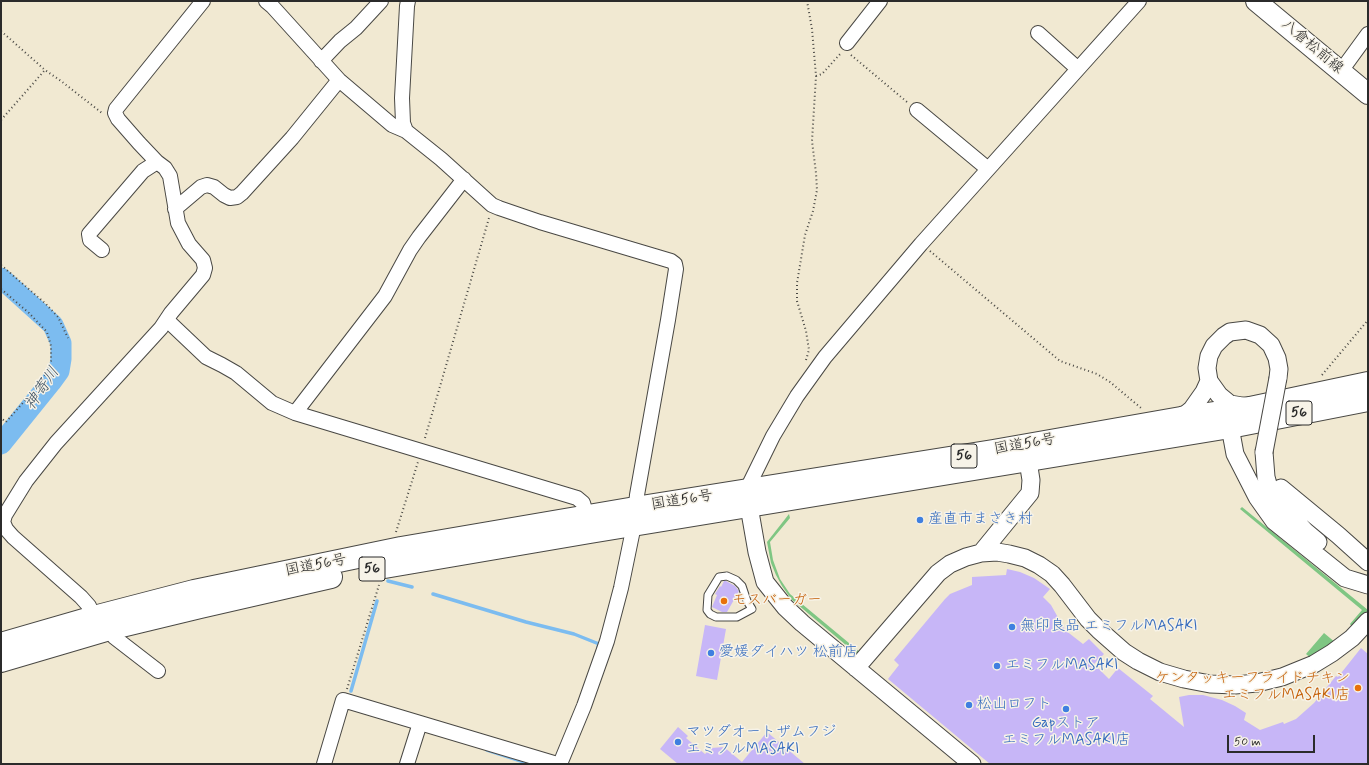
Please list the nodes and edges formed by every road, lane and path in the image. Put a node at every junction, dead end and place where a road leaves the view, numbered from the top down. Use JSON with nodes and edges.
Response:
{"nodes":[{"id":1,"x":203,"y":1,"type":"edge"},
{"id":2,"x":266,"y":1,"type":"edge"},
{"id":3,"x":381,"y":1,"type":"edge"},
{"id":4,"x":408,"y":1,"type":"edge"},
{"id":5,"x":807,"y":1,"type":"edge"},
{"id":6,"x":880,"y":1,"type":"edge"},
{"id":7,"x":1139,"y":1,"type":"edge"},
{"id":8,"x":1256,"y":1,"type":"edge"},
{"id":9,"x":1,"y":31,"type":"edge"},
{"id":10,"x":1038,"y":33,"type":"dead end"},
{"id":11,"x":1368,"y":34,"type":"edge"},
{"id":12,"x":846,"y":46,"type":"junction"},
{"id":13,"x":321,"y":61,"type":"junction"},
{"id":14,"x":1078,"y":69,"type":"junction"},
{"id":15,"x":45,"y":70,"type":"junction"},
{"id":16,"x":1340,"y":71,"type":"junction"},
{"id":17,"x":816,"y":76,"type":"junction"},
{"id":18,"x":339,"y":80,"type":"junction"},
{"id":19,"x":1368,"y":94,"type":"edge"},
{"id":20,"x":917,"y":110,"type":"joint"},
{"id":21,"x":115,"y":113,"type":"junction"},
{"id":22,"x":1,"y":120,"type":"edge"},
{"id":23,"x":406,"y":131,"type":"junction"},
{"id":24,"x":157,"y":162,"type":"junction"},
{"id":25,"x":988,"y":169,"type":"junction"},
{"id":26,"x":464,"y":179,"type":"junction"},
{"id":27,"x":493,"y":205,"type":"junction"},
{"id":28,"x":176,"y":209,"type":"junction"},
{"id":29,"x":921,"y":244,"type":"junction"},
{"id":30,"x":102,"y":250,"type":"dead end"},
{"id":31,"x":1,"y":265,"type":"edge"},
{"id":32,"x":1,"y":289,"type":"edge"},
{"id":33,"x":167,"y":320,"type":"junction"},
{"id":34,"x":1368,"y":320,"type":"edge"},
{"id":35,"x":68,"y":338,"type":"dead end"},
{"id":36,"x":806,"y":363,"type":"dead end"},
{"id":37,"x":1322,"y":376,"type":"dead end"},
{"id":38,"x":1209,"y":381,"type":"junction"},
{"id":39,"x":1368,"y":383,"type":"edge"},
{"id":40,"x":1368,"y":400,"type":"edge"},
{"id":41,"x":1250,"y":408,"type":"junction"},
{"id":42,"x":1142,"y":409,"type":"dead end"},
{"id":43,"x":295,"y":413,"type":"junction"},
{"id":44,"x":1,"y":418,"type":"edge"},
{"id":45,"x":1181,"y":418,"type":"junction"},
{"id":46,"x":1230,"y":427,"type":"junction"},
{"id":47,"x":421,"y":451,"type":"junction"},
{"id":48,"x":1028,"y":461,"type":"junction"},
{"id":49,"x":1281,"y":488,"type":"dead end"},
{"id":50,"x":747,"y":498,"type":"junction"},
{"id":51,"x":635,"y":517,"type":"junction"},
{"id":52,"x":1295,"y":520,"type":"junction"},
{"id":53,"x":589,"y":524,"type":"junction"},
{"id":54,"x":1319,"y":534,"type":"junction"},
{"id":55,"x":981,"y":553,"type":"junction"},
{"id":56,"x":387,"y":558,"type":"junction"},
{"id":57,"x":1368,"y":562,"type":"edge"},
{"id":58,"x":1368,"y":566,"type":"edge"},
{"id":59,"x":1368,"y":577,"type":"edge"},
{"id":60,"x":1368,"y":584,"type":"edge"},
{"id":61,"x":752,"y":609,"type":"joint"},
{"id":62,"x":1368,"y":621,"type":"edge"},
{"id":63,"x":102,"y":626,"type":"junction"},
{"id":64,"x":1,"y":644,"type":"edge"},
{"id":65,"x":1,"y":661,"type":"edge"},
{"id":66,"x":856,"y":668,"type":"junction"},
{"id":67,"x":158,"y":671,"type":"dead end"},
{"id":68,"x":343,"y":700,"type":"junction"},
{"id":69,"x":420,"y":723,"type":"junction"},
{"id":70,"x":324,"y":764,"type":"edge"},
{"id":71,"x":407,"y":764,"type":"edge"},
{"id":72,"x":558,"y":764,"type":"edge"},
{"id":73,"x":972,"y":764,"type":"edge"}],
"edges":[{"from":1,"to":21,"type":"street"},
{"from":2,"to":13,"type":"street"},
{"from":3,"to":13,"type":"street"},
{"from":4,"to":23,"type":"street"},
{"from":5,"to":17,"type":"path"},
{"from":6,"to":12,"type":"street"},
{"from":7,"to":14,"type":"street"},
{"from":8,"to":16,"type":"main road","name":"八倉松前線"},
{"from":9,"to":15,"type":"path"},
{"from":10,"to":14,"type":"street"},
{"from":11,"to":16,"type":"street"},
{"from":12,"to":17,"type":"path"},
{"from":12,"to":20,"type":"path"},
{"from":13,"to":18,"type":"street"},
{"from":14,"to":25,"type":"street"},
{"from":15,"to":21,"type":"path"},
{"from":15,"to":22,"type":"path"},
{"from":16,"to":19,"type":"main road","name":"八倉松前線"},
{"from":17,"to":36,"type":"path"},
{"from":18,"to":23,"type":"street"},
{"from":18,"to":28,"type":"street"},
{"from":20,"to":25,"type":"street"},
{"from":21,"to":24,"type":"street"},
{"from":23,"to":26,"type":"street"},
{"from":24,"to":28,"type":"street"},
{"from":24,"to":30,"type":"street"},
{"from":25,"to":29,"type":"street"},
{"from":26,"to":27,"type":"street"},
{"from":26,"to":43,"type":"street"},
{"from":27,"to":47,"type":"path"},
{"from":27,"to":51,"type":"street"},
{"from":28,"to":33,"type":"street"},
{"from":29,"to":42,"type":"path"},
{"from":29,"to":50,"type":"street"},
{"from":31,"to":35,"type":"path"},
{"from":32,"to":44,"type":"path"},
{"from":33,"to":43,"type":"street"},
{"from":33,"to":63,"type":"street"},
{"from":34,"to":37,"type":"path"},
{"from":38,"to":41,"type":"street"},
{"from":38,"to":45,"type":"street"},
{"from":38,"to":52,"type":"street","bridge":true},
{"from":39,"to":41,"type":"highway","name":"国道56号","number":"56"},
{"from":40,"to":46,"type":"highway","name":"国道56号","number":"56"},
{"from":41,"to":45,"type":"highway","name":"国道56号","number":"56"},
{"from":43,"to":47,"type":"street"},
{"from":45,"to":50,"type":"highway","name":"国道56号","number":"56"},
{"from":46,"to":48,"type":"highway","name":"国道56号","number":"56"},
{"from":46,"to":60,"type":"street"},
{"from":47,"to":53,"type":"street"},
{"from":47,"to":56,"type":"path"},
{"from":48,"to":50,"type":"highway","name":"国道56号","number":"56"},
{"from":48,"to":55,"type":"street"},
{"from":49,"to":57,"type":"street"},
{"from":50,"to":51,"type":"highway","name":"国道56号","number":"56"},
{"from":50,"to":66,"type":"street"},
{"from":51,"to":53,"type":"highway","name":"国道56号","number":"56"},
{"from":51,"to":72,"type":"street"},
{"from":52,"to":54,"type":"street"},
{"from":52,"to":60,"type":"street"},
{"from":53,"to":56,"type":"highway","name":"国道56号","number":"56"},
{"from":54,"to":58,"type":"street"},
{"from":54,"to":59,"type":"street"},
{"from":55,"to":62,"type":"street"},
{"from":55,"to":66,"type":"street"},
{"from":56,"to":63,"type":"highway","name":"国道56号","number":"56"},
{"from":56,"to":68,"type":"path"},
{"from":61,"to":61,"type":"lane"},
{"from":63,"to":64,"type":"highway","name":"国道56号","number":"56"},
{"from":63,"to":65,"type":"highway","name":"国道56号","number":"56"},
{"from":63,"to":67,"type":"street"},
{"from":66,"to":73,"type":"street"},
{"from":68,"to":69,"type":"street"},
{"from":68,"to":70,"type":"street"},
{"from":69,"to":71,"type":"street"},
{"from":69,"to":72,"type":"street"}]}
